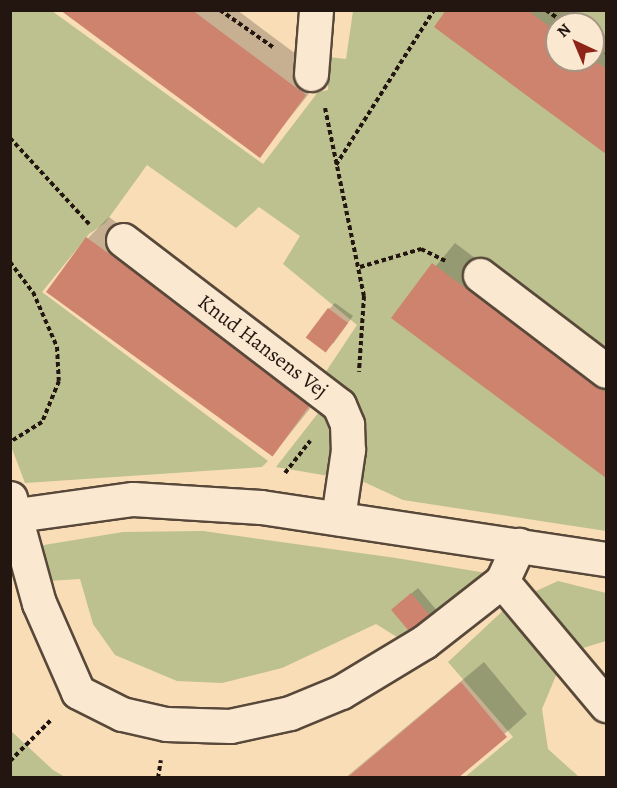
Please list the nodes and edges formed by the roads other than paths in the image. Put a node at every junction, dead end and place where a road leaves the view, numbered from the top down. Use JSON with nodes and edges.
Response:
{"nodes":[{"id":1,"x":316,"y":10,"type":"edge"},
{"id":2,"x":311,"y":74,"type":"road end"},
{"id":3,"x":123,"y":240,"type":"road end"},
{"id":4,"x":480,"y":275,"type":"road end"},
{"id":5,"x":606,"y":371,"type":"edge"},
{"id":6,"x":12,"y":510,"type":"edge"},
{"id":7,"x":339,"y":518,"type":"junction"},
{"id":8,"x":519,"y":545,"type":"junction"},
{"id":9,"x":606,"y":559,"type":"edge"},
{"id":10,"x":502,"y":581,"type":"junction"},
{"id":11,"x":606,"y":705,"type":"edge"}],
"edges":[{"from":1,"to":2,"type":"street"},
{"from":3,"to":7,"type":"street","name":"Knud Hansens Vej"},
{"from":4,"to":5,"type":"street"},
{"from":6,"to":7,"type":"street"},
{"from":6,"to":10,"type":"street"},
{"from":7,"to":8,"type":"street"},
{"from":8,"to":9,"type":"street"},
{"from":8,"to":10,"type":"street"},
{"from":10,"to":11,"type":"street"}]}
